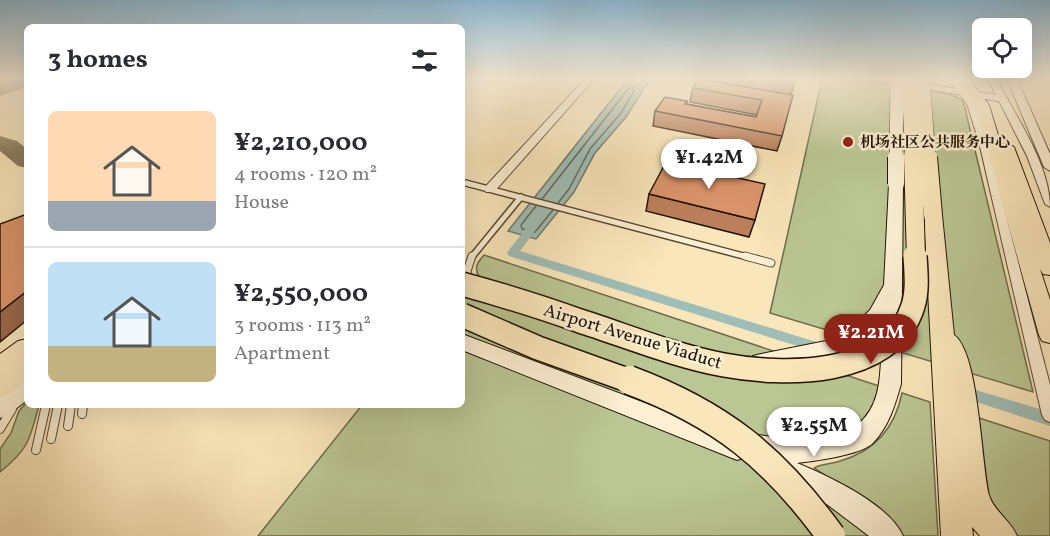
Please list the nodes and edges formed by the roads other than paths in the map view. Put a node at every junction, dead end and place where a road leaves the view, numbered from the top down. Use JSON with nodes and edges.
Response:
{"nodes":[{"id":1,"x":567,"y":104,"type":"edge"},
{"id":2,"x":897,"y":104,"type":"edge"},
{"id":3,"x":910,"y":104,"type":"edge"},
{"id":4,"x":924,"y":104,"type":"edge"},
{"id":5,"x":970,"y":104,"type":"edge"},
{"id":6,"x":982,"y":104,"type":"edge"},
{"id":7,"x":984,"y":104,"type":"edge"},
{"id":8,"x":991,"y":104,"type":"edge"},
{"id":9,"x":1023,"y":104,"type":"edge"},
{"id":10,"x":1050,"y":167,"type":"edge"},
{"id":11,"x":465,"y":183,"type":"edge"},
{"id":12,"x":490,"y":189,"type":"junction"},
{"id":13,"x":521,"y":197,"type":"junction"},
{"id":14,"x":1050,"y":204,"type":"edge"},
{"id":15,"x":771,"y":263,"type":"dead end"},
{"id":16,"x":1050,"y":269,"type":"edge"},
{"id":17,"x":465,"y":277,"type":"edge"},
{"id":18,"x":465,"y":280,"type":"edge"},
{"id":19,"x":465,"y":280,"type":"edge"},
{"id":20,"x":892,"y":287,"type":"junction"},
{"id":21,"x":465,"y":316,"type":"edge"},
{"id":22,"x":939,"y":316,"type":"junction"},
{"id":23,"x":1050,"y":335,"type":"edge"},
{"id":24,"x":465,"y":343,"type":"edge"},
{"id":25,"x":24,"y":346,"type":"edge"},
{"id":26,"x":24,"y":350,"type":"edge"},
{"id":27,"x":0,"y":362,"type":"edge"},
{"id":28,"x":0,"y":367,"type":"edge"},
{"id":29,"x":24,"y":369,"type":"edge"},
{"id":30,"x":0,"y":387,"type":"edge"},
{"id":31,"x":24,"y":391,"type":"edge"},
{"id":32,"x":24,"y":392,"type":"edge"},
{"id":33,"x":0,"y":408,"type":"edge"},
{"id":34,"x":44,"y":408,"type":"edge"},
{"id":35,"x":57,"y":408,"type":"edge"},
{"id":36,"x":71,"y":408,"type":"edge"},
{"id":37,"x":1049,"y":411,"type":"edge"},
{"id":38,"x":68,"y":426,"type":"dead end"},
{"id":39,"x":0,"y":429,"type":"edge"},
{"id":40,"x":701,"y":433,"type":"junction"},
{"id":41,"x":51,"y":439,"type":"dead end"},
{"id":42,"x":36,"y":450,"type":"dead end"},
{"id":43,"x":831,"y":536,"type":"edge"},
{"id":44,"x":889,"y":536,"type":"edge"},
{"id":45,"x":957,"y":536,"type":"edge"},
{"id":46,"x":1001,"y":536,"type":"edge"}],
"edges":[{"from":1,"to":12,"type":"street"},
{"from":2,"to":20,"type":"main road","bridge":true},
{"from":3,"to":18,"type":"highway","name":"Airport Avenue Viaduct","bridge":true},
{"from":4,"to":22,"type":"highway","bridge":true},
{"from":5,"to":37,"type":"street"},
{"from":6,"to":23,"type":"main road"},
{"from":7,"to":16,"type":"main road"},
{"from":8,"to":14,"type":"street"},
{"from":9,"to":10,"type":"street"},
{"from":11,"to":12,"type":"lane"},
{"from":12,"to":13,"type":"lane"},
{"from":13,"to":15,"type":"lane"},
{"from":13,"to":17,"type":"lane"},
{"from":19,"to":20,"type":"main road"},
{"from":20,"to":40,"type":"main road"},
{"from":21,"to":43,"type":"highway","bridge":true},
{"from":22,"to":45,"type":"highway"},
{"from":22,"to":46,"type":"highway"},
{"from":24,"to":40,"type":"main road"},
{"from":25,"to":27,"type":"main road"},
{"from":26,"to":28,"type":"highway"},
{"from":29,"to":30,"type":"highway"},
{"from":31,"to":33,"type":"main road"},
{"from":32,"to":39,"type":"lane"},
{"from":34,"to":42,"type":"lane"},
{"from":35,"to":41,"type":"lane"},
{"from":36,"to":38,"type":"lane"},
{"from":40,"to":44,"type":"main road"}]}
